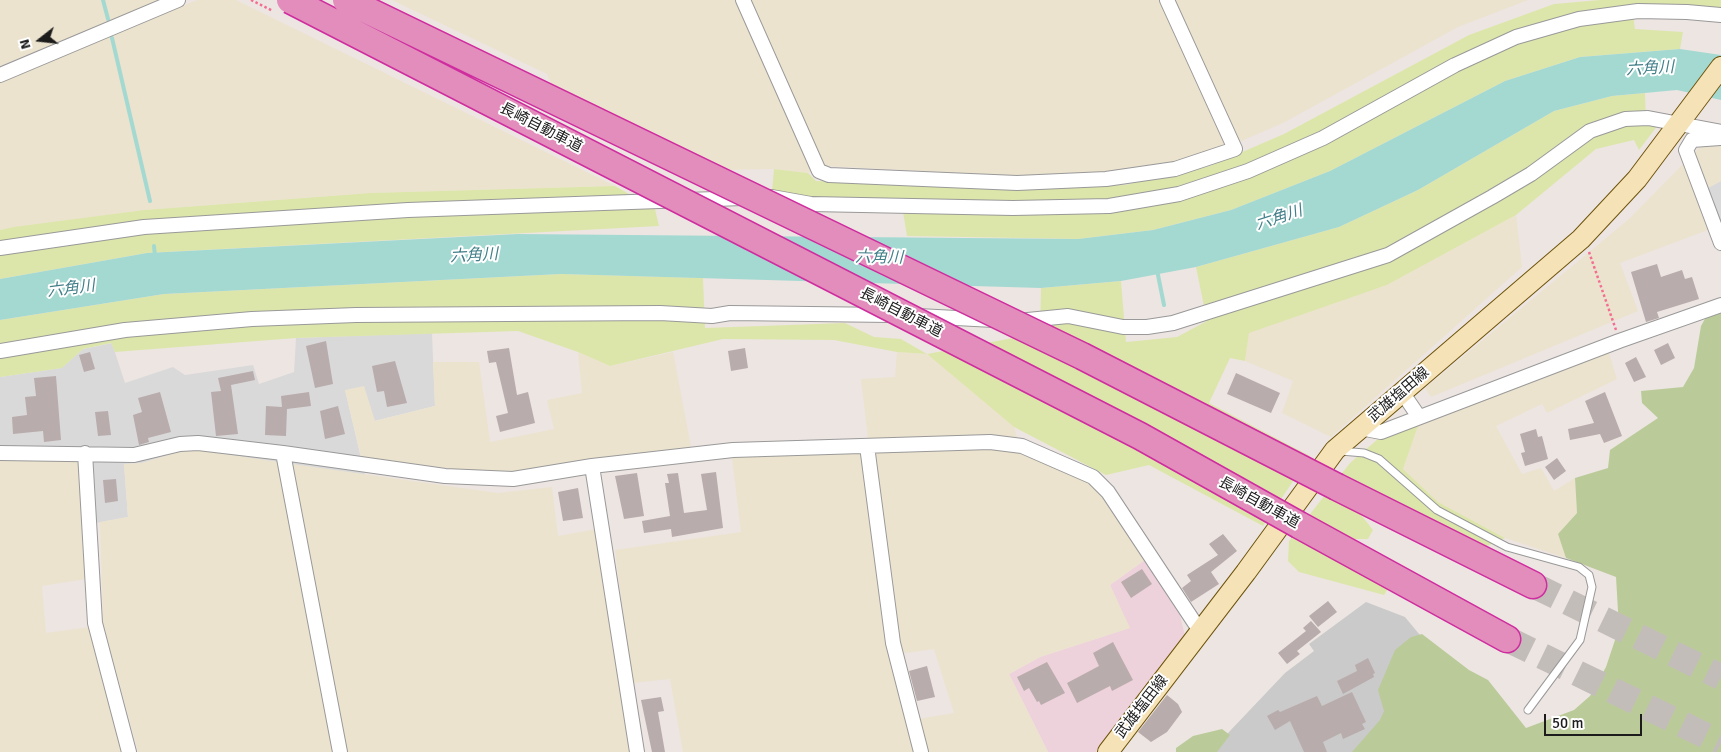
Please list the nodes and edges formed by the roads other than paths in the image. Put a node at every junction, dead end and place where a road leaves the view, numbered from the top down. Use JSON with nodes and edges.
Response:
{"nodes":[{"id":1,"x":178,"y":0,"type":"edge"},
{"id":2,"x":290,"y":0,"type":"edge"},
{"id":3,"x":346,"y":0,"type":"edge"},
{"id":4,"x":743,"y":0,"type":"edge"},
{"id":5,"x":1167,"y":0,"type":"edge"},
{"id":6,"x":1721,"y":15,"type":"edge"},
{"id":7,"x":1721,"y":67,"type":"edge"},
{"id":8,"x":0,"y":74,"type":"edge"},
{"id":9,"x":1682,"y":120,"type":"junction"},
{"id":10,"x":1721,"y":132,"type":"edge"},
{"id":11,"x":1721,"y":138,"type":"edge"},
{"id":12,"x":1721,"y":243,"type":"edge"},
{"id":13,"x":0,"y":248,"type":"edge"},
{"id":14,"x":1721,"y":305,"type":"edge"},
{"id":15,"x":0,"y":351,"type":"edge"},
{"id":16,"x":1402,"y":392,"type":"junction"},
{"id":17,"x":1419,"y":417,"type":"junction"},
{"id":18,"x":1360,"y":428,"type":"junction"},
{"id":19,"x":867,"y":446,"type":"junction"},
{"id":20,"x":1335,"y":450,"type":"junction"},
{"id":21,"x":0,"y":452,"type":"edge"},
{"id":22,"x":84,"y":453,"type":"junction"},
{"id":23,"x":283,"y":453,"type":"junction"},
{"id":24,"x":592,"y":466,"type":"junction"},
{"id":25,"x":1533,"y":585,"type":"tunnel mouth"},
{"id":26,"x":1200,"y":631,"type":"junction"},
{"id":27,"x":1507,"y":639,"type":"tunnel mouth"},
{"id":28,"x":1528,"y":710,"type":"dead end"},
{"id":29,"x":130,"y":752,"type":"edge"},
{"id":30,"x":340,"y":752,"type":"edge"},
{"id":31,"x":636,"y":752,"type":"edge"},
{"id":32,"x":921,"y":752,"type":"edge"},
{"id":33,"x":1108,"y":752,"type":"edge"}],
"edges":[{"from":1,"to":8,"type":"street"},
{"from":2,"to":27,"type":"highway","name":"長崎自動車道","bridge":true},
{"from":3,"to":25,"type":"highway","name":"長崎自動車道","bridge":true},
{"from":4,"to":5,"type":"street"},
{"from":6,"to":13,"type":"street"},
{"from":7,"to":9,"type":"main road","name":"武雄塩田線"},
{"from":9,"to":10,"type":"street"},
{"from":9,"to":15,"type":"street"},
{"from":9,"to":16,"type":"main road","name":"武雄塩田線"},
{"from":11,"to":12,"type":"street"},
{"from":14,"to":17,"type":"street"},
{"from":16,"to":17,"type":"street"},
{"from":16,"to":18,"type":"main road","name":"武雄塩田線"},
{"from":17,"to":18,"type":"street"},
{"from":18,"to":20,"type":"main road","name":"武雄塩田線"},
{"from":19,"to":24,"type":"street"},
{"from":19,"to":26,"type":"street"},
{"from":19,"to":32,"type":"street"},
{"from":20,"to":26,"type":"main road","name":"武雄塩田線"},
{"from":20,"to":28,"type":"lane"},
{"from":21,"to":22,"type":"street"},
{"from":22,"to":23,"type":"street"},
{"from":22,"to":29,"type":"street"},
{"from":23,"to":24,"type":"street"},
{"from":23,"to":30,"type":"street"},
{"from":24,"to":31,"type":"street"},
{"from":26,"to":33,"type":"main road","name":"武雄塩田線"}]}
